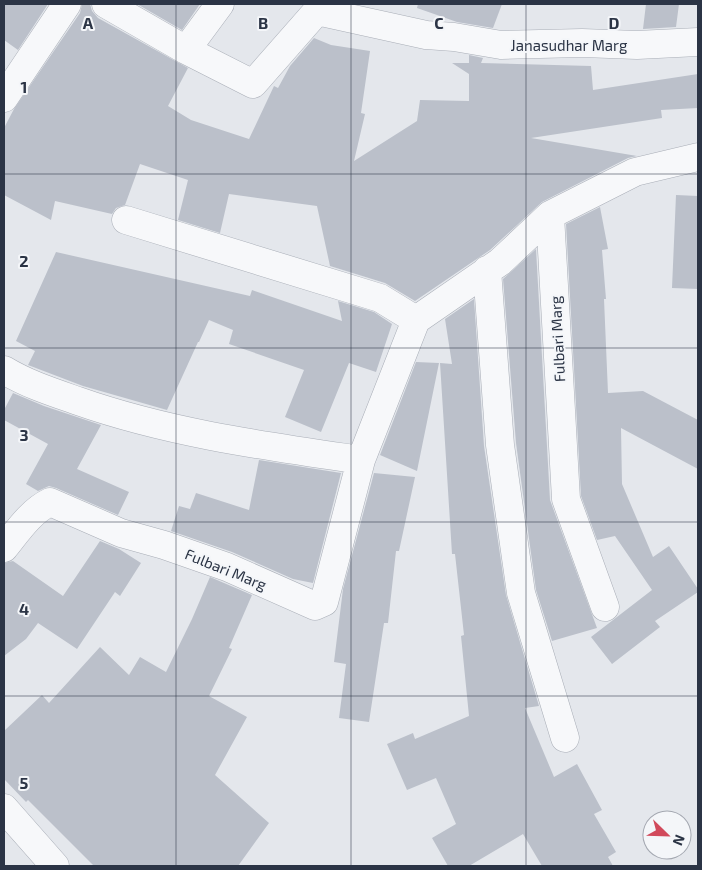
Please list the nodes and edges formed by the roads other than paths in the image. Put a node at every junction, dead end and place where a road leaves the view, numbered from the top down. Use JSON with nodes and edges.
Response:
{"nodes":[{"id":1,"x":66,"y":4,"type":"edge"},
{"id":2,"x":106,"y":4,"type":"edge"},
{"id":3,"x":220,"y":4,"type":"edge"},
{"id":4,"x":319,"y":7,"type":"edge"},
{"id":5,"x":698,"y":42,"type":"edge"},
{"id":6,"x":186,"y":50,"type":"junction"},
{"id":7,"x":4,"y":98,"type":"edge"},
{"id":8,"x":698,"y":157,"type":"edge"},
{"id":9,"x":550,"y":215,"type":"junction"},
{"id":10,"x":126,"y":220,"type":"dead end"},
{"id":11,"x":488,"y":270,"type":"junction"},
{"id":12,"x":416,"y":320,"type":"junction"},
{"id":13,"x":4,"y":370,"type":"edge"},
{"id":14,"x":361,"y":460,"type":"junction"},
{"id":15,"x":4,"y":548,"type":"edge"},
{"id":16,"x":605,"y":607,"type":"dead end"},
{"id":17,"x":565,"y":738,"type":"dead end"},
{"id":18,"x":4,"y":808,"type":"edge"},
{"id":19,"x":56,"y":866,"type":"edge"}],
"edges":[{"from":1,"to":7,"type":"street"},
{"from":2,"to":6,"type":"street","name":"Janasudhar Marg"},
{"from":3,"to":6,"type":"street"},
{"from":4,"to":5,"type":"street","name":"Janasudhar Marg"},
{"from":4,"to":6,"type":"street","name":"Janasudhar Marg"},
{"from":8,"to":9,"type":"street"},
{"from":9,"to":11,"type":"street"},
{"from":9,"to":16,"type":"street","name":"Fulbari Marg"},
{"from":10,"to":12,"type":"street"},
{"from":11,"to":12,"type":"street"},
{"from":11,"to":17,"type":"street"},
{"from":12,"to":14,"type":"street","name":"Fulbari Marg"},
{"from":13,"to":14,"type":"street"},
{"from":14,"to":15,"type":"street","name":"Fulbari Marg"},
{"from":18,"to":19,"type":"street"}]}
